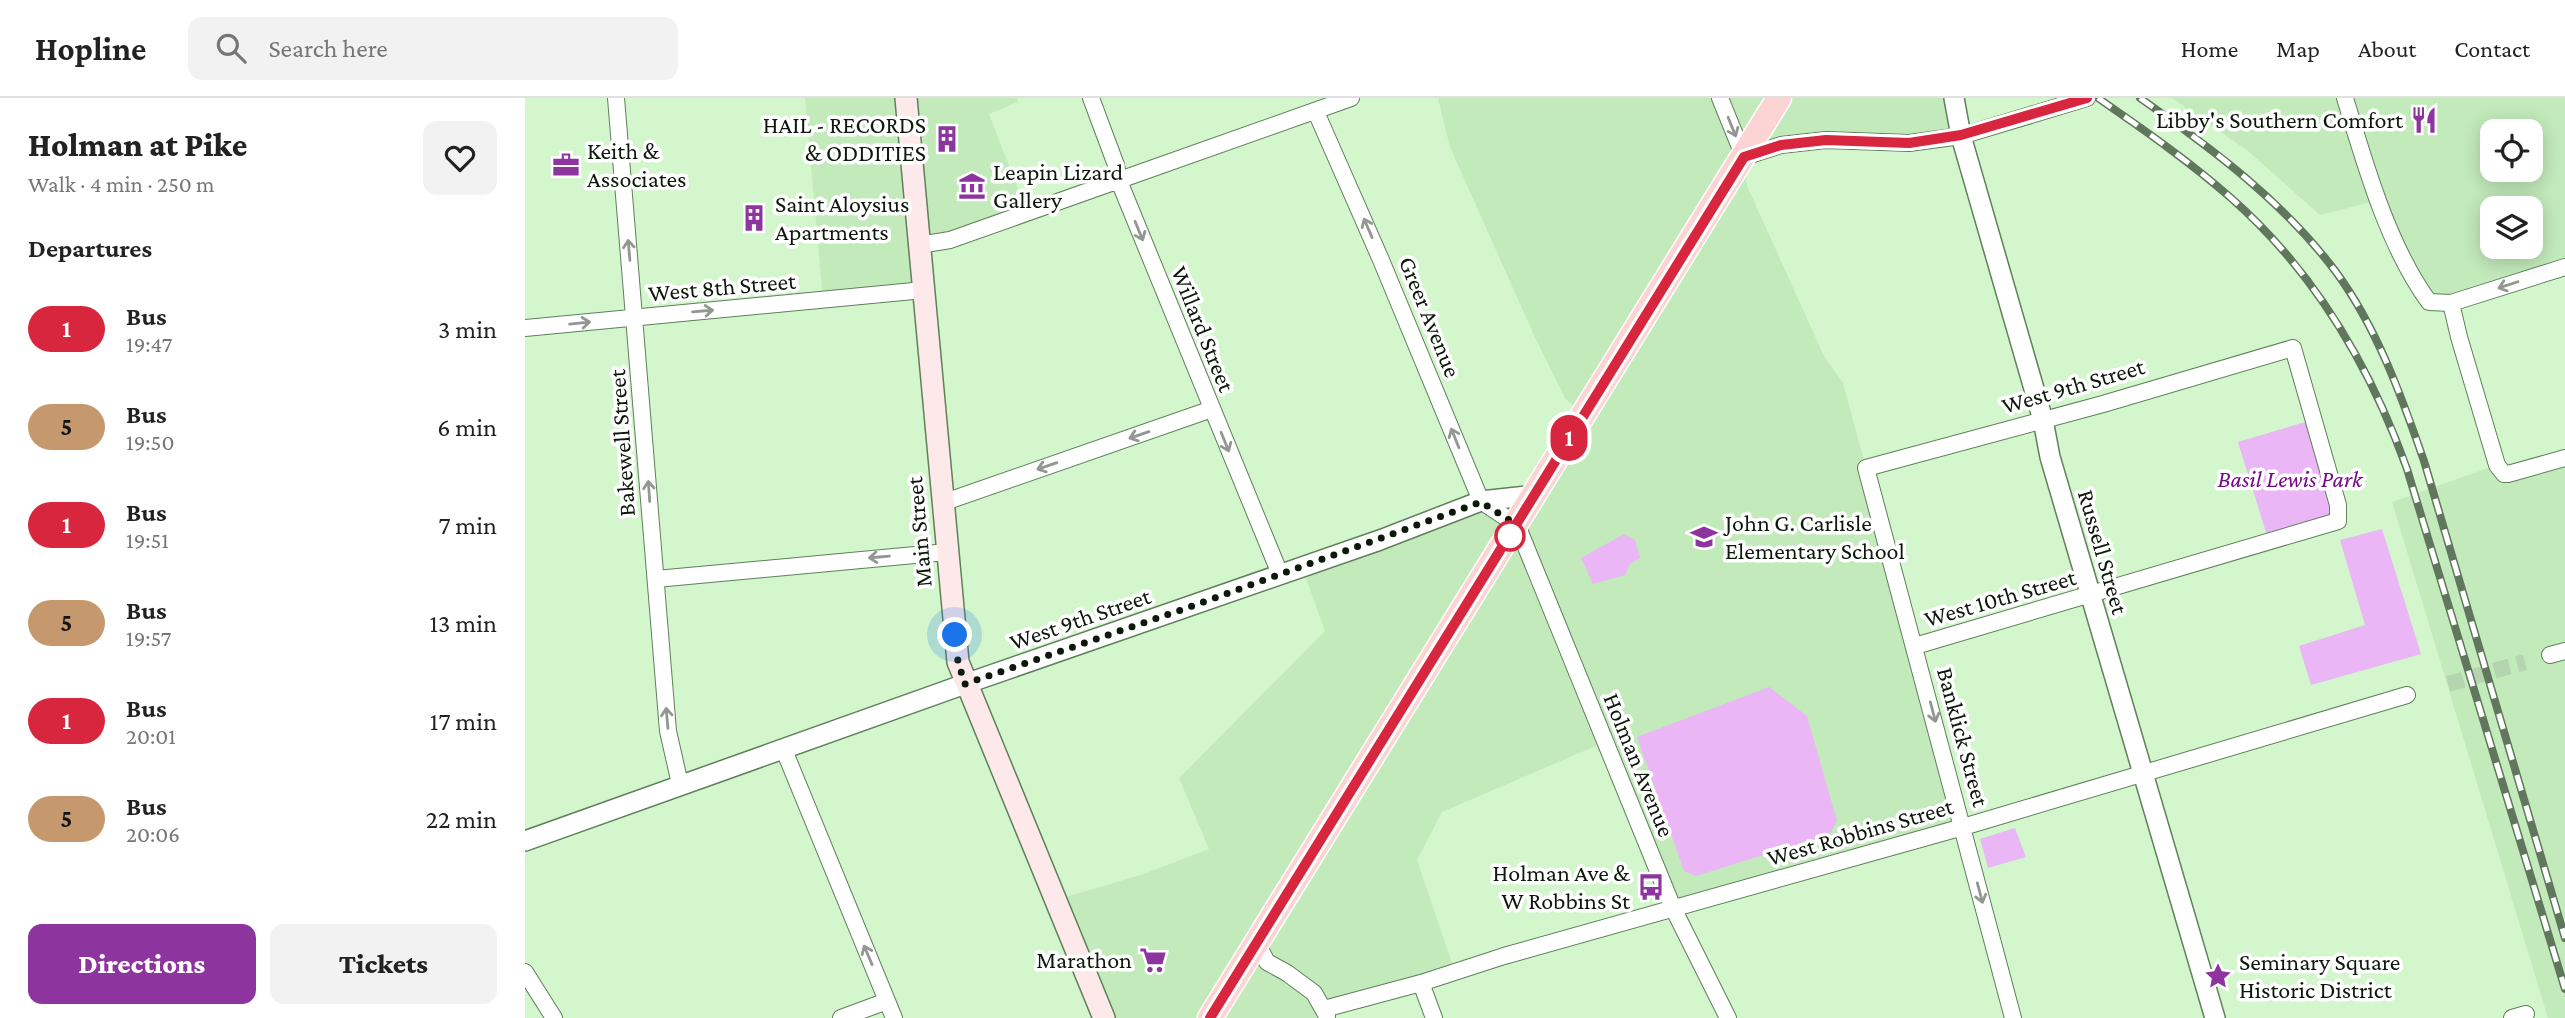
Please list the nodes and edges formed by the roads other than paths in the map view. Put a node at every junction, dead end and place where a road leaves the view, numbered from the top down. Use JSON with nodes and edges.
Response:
{"nodes":[{"id":1,"x":616,"y":98,"type":"edge"},
{"id":2,"x":906,"y":98,"type":"edge"},
{"id":3,"x":1091,"y":98,"type":"edge"},
{"id":4,"x":1351,"y":98,"type":"edge"},
{"id":5,"x":1720,"y":98,"type":"edge"},
{"id":6,"x":1779,"y":98,"type":"edge"},
{"id":7,"x":1954,"y":98,"type":"edge"},
{"id":8,"x":2087,"y":98,"type":"edge"},
{"id":9,"x":2345,"y":98,"type":"edge"},
{"id":10,"x":1315,"y":112,"type":"junction"},
{"id":11,"x":1961,"y":135,"type":"junction"},
{"id":12,"x":1744,"y":157,"type":"junction"},
{"id":13,"x":1119,"y":181,"type":"junction"},
{"id":14,"x":919,"y":245,"type":"junction"},
{"id":15,"x":2565,"y":267,"type":"edge"},
{"id":16,"x":924,"y":290,"type":"junction"},
{"id":17,"x":2452,"y":303,"type":"junction"},
{"id":18,"x":636,"y":318,"type":"junction"},
{"id":19,"x":525,"y":328,"type":"edge"},
{"id":20,"x":1212,"y":410,"type":"junction"},
{"id":21,"x":2043,"y":420,"type":"junction"},
{"id":22,"x":2565,"y":458,"type":"edge"},
{"id":23,"x":1866,"y":468,"type":"joint"},
{"id":24,"x":1535,"y":495,"type":"junction"},
{"id":25,"x":1481,"y":502,"type":"junction"},
{"id":26,"x":942,"y":503,"type":"junction"},
{"id":27,"x":2338,"y":521,"type":"joint"},
{"id":28,"x":1517,"y":525,"type":"junction"},
{"id":29,"x":947,"y":552,"type":"junction"},
{"id":30,"x":1280,"y":574,"type":"junction"},
{"id":31,"x":656,"y":579,"type":"junction"},
{"id":32,"x":2091,"y":596,"type":"junction"},
{"id":33,"x":1915,"y":646,"type":"junction"},
{"id":34,"x":965,"y":684,"type":"junction"},
{"id":35,"x":2407,"y":695,"type":"dead end"},
{"id":36,"x":785,"y":750,"type":"junction"},
{"id":37,"x":2142,"y":774,"type":"junction"},
{"id":38,"x":680,"y":785,"type":"junction"},
{"id":39,"x":1963,"y":827,"type":"junction"},
{"id":40,"x":525,"y":841,"type":"edge"},
{"id":41,"x":1673,"y":908,"type":"junction"},
{"id":42,"x":1257,"y":942,"type":"junction"},
{"id":43,"x":525,"y":972,"type":"edge"},
{"id":44,"x":1421,"y":983,"type":"junction"},
{"id":45,"x":887,"y":1000,"type":"junction"},
{"id":46,"x":1326,"y":1013,"type":"edge"},
{"id":47,"x":554,"y":1018,"type":"edge"},
{"id":48,"x":841,"y":1018,"type":"edge"},
{"id":49,"x":894,"y":1018,"type":"edge"},
{"id":50,"x":1104,"y":1018,"type":"edge"},
{"id":51,"x":1210,"y":1018,"type":"edge"},
{"id":52,"x":1434,"y":1018,"type":"edge"},
{"id":53,"x":1728,"y":1018,"type":"edge"},
{"id":54,"x":2013,"y":1018,"type":"edge"},
{"id":55,"x":2215,"y":1018,"type":"edge"}],
"edges":[{"from":18,"to":1,"type":"street","name":"Bakewell Street","one_way":true},
{"from":2,"to":14,"type":"main road","name":"Main Street"},
{"from":3,"to":13,"type":"street","name":"Willard Street"},
{"from":4,"to":10,"type":"street"},
{"from":5,"to":12,"type":"street","one_way":true},
{"from":6,"to":12,"type":"main road"},
{"from":7,"to":11,"type":"street","name":"Russell Street"},
{"from":8,"to":11,"type":"street"},
{"from":9,"to":17,"type":"street"},
{"from":10,"to":13,"type":"street"},
{"from":25,"to":10,"type":"street","name":"Greer Avenue","one_way":true},
{"from":11,"to":12,"type":"street"},
{"from":11,"to":21,"type":"street","name":"Russell Street"},
{"from":12,"to":24,"type":"main road"},
{"from":13,"to":14,"type":"street"},
{"from":13,"to":20,"type":"street","name":"Willard Street","one_way":true},
{"from":14,"to":16,"type":"main road","name":"Main Street"},
{"from":15,"to":17,"type":"street","one_way":true},
{"from":18,"to":16,"type":"street","name":"West 8th Street","one_way":true},
{"from":16,"to":26,"type":"main road","name":"Main Street"},
{"from":17,"to":22,"type":"street"},
{"from":19,"to":18,"type":"street","name":"West 8th Street","one_way":true},
{"from":31,"to":18,"type":"street","name":"Bakewell Street","one_way":true},
{"from":20,"to":26,"type":"street","one_way":true},
{"from":20,"to":30,"type":"street","name":"Willard Street","one_way":true},
{"from":21,"to":23,"type":"street","name":"West 9th Street"},
{"from":21,"to":27,"type":"street","name":"West 9th Street"},
{"from":21,"to":32,"type":"street","name":"Russell Street"},
{"from":23,"to":33,"type":"street","name":"Banklick Street"},
{"from":24,"to":25,"type":"street","name":"West 9th Street"},
{"from":24,"to":28,"type":"main road"},
{"from":25,"to":28,"type":"street"},
{"from":25,"to":30,"type":"street","name":"West 9th Street"},
{"from":26,"to":29,"type":"main road","name":"Main Street"},
{"from":27,"to":32,"type":"street","name":"West 10th Street"},
{"from":28,"to":41,"type":"street","name":"Holman Avenue"},
{"from":28,"to":42,"type":"main road"},
{"from":29,"to":31,"type":"street","one_way":true},
{"from":29,"to":34,"type":"main road","name":"Main Street"},
{"from":30,"to":34,"type":"street","name":"West 9th Street"},
{"from":38,"to":31,"type":"street","name":"Bakewell Street","one_way":true},
{"from":32,"to":33,"type":"street","name":"West 10th Street"},
{"from":32,"to":37,"type":"street","name":"Russell Street"},
{"from":33,"to":39,"type":"street","name":"Banklick Street","one_way":true},
{"from":34,"to":36,"type":"street","name":"West 9th Street"},
{"from":34,"to":50,"type":"main road","name":"Main Street"},
{"from":35,"to":37,"type":"street","name":"West Robbins Street"},
{"from":36,"to":38,"type":"street","name":"West 9th Street"},
{"from":45,"to":36,"type":"street","one_way":true},
{"from":37,"to":39,"type":"street","name":"West Robbins Street"},
{"from":37,"to":55,"type":"street","name":"Russell Street"},
{"from":38,"to":40,"type":"street","name":"West 9th Street"},
{"from":39,"to":41,"type":"street","name":"West Robbins Street"},
{"from":39,"to":54,"type":"street","name":"Banklick Street","one_way":true},
{"from":41,"to":44,"type":"street","name":"West Robbins Street"},
{"from":41,"to":53,"type":"street","name":"Holman Avenue"},
{"from":42,"to":46,"type":"street"},
{"from":42,"to":51,"type":"main road"},
{"from":43,"to":47,"type":"street"},
{"from":44,"to":46,"type":"street","name":"West Robbins Street"},
{"from":44,"to":52,"type":"street"},
{"from":45,"to":48,"type":"street"},
{"from":45,"to":49,"type":"street"}]}
